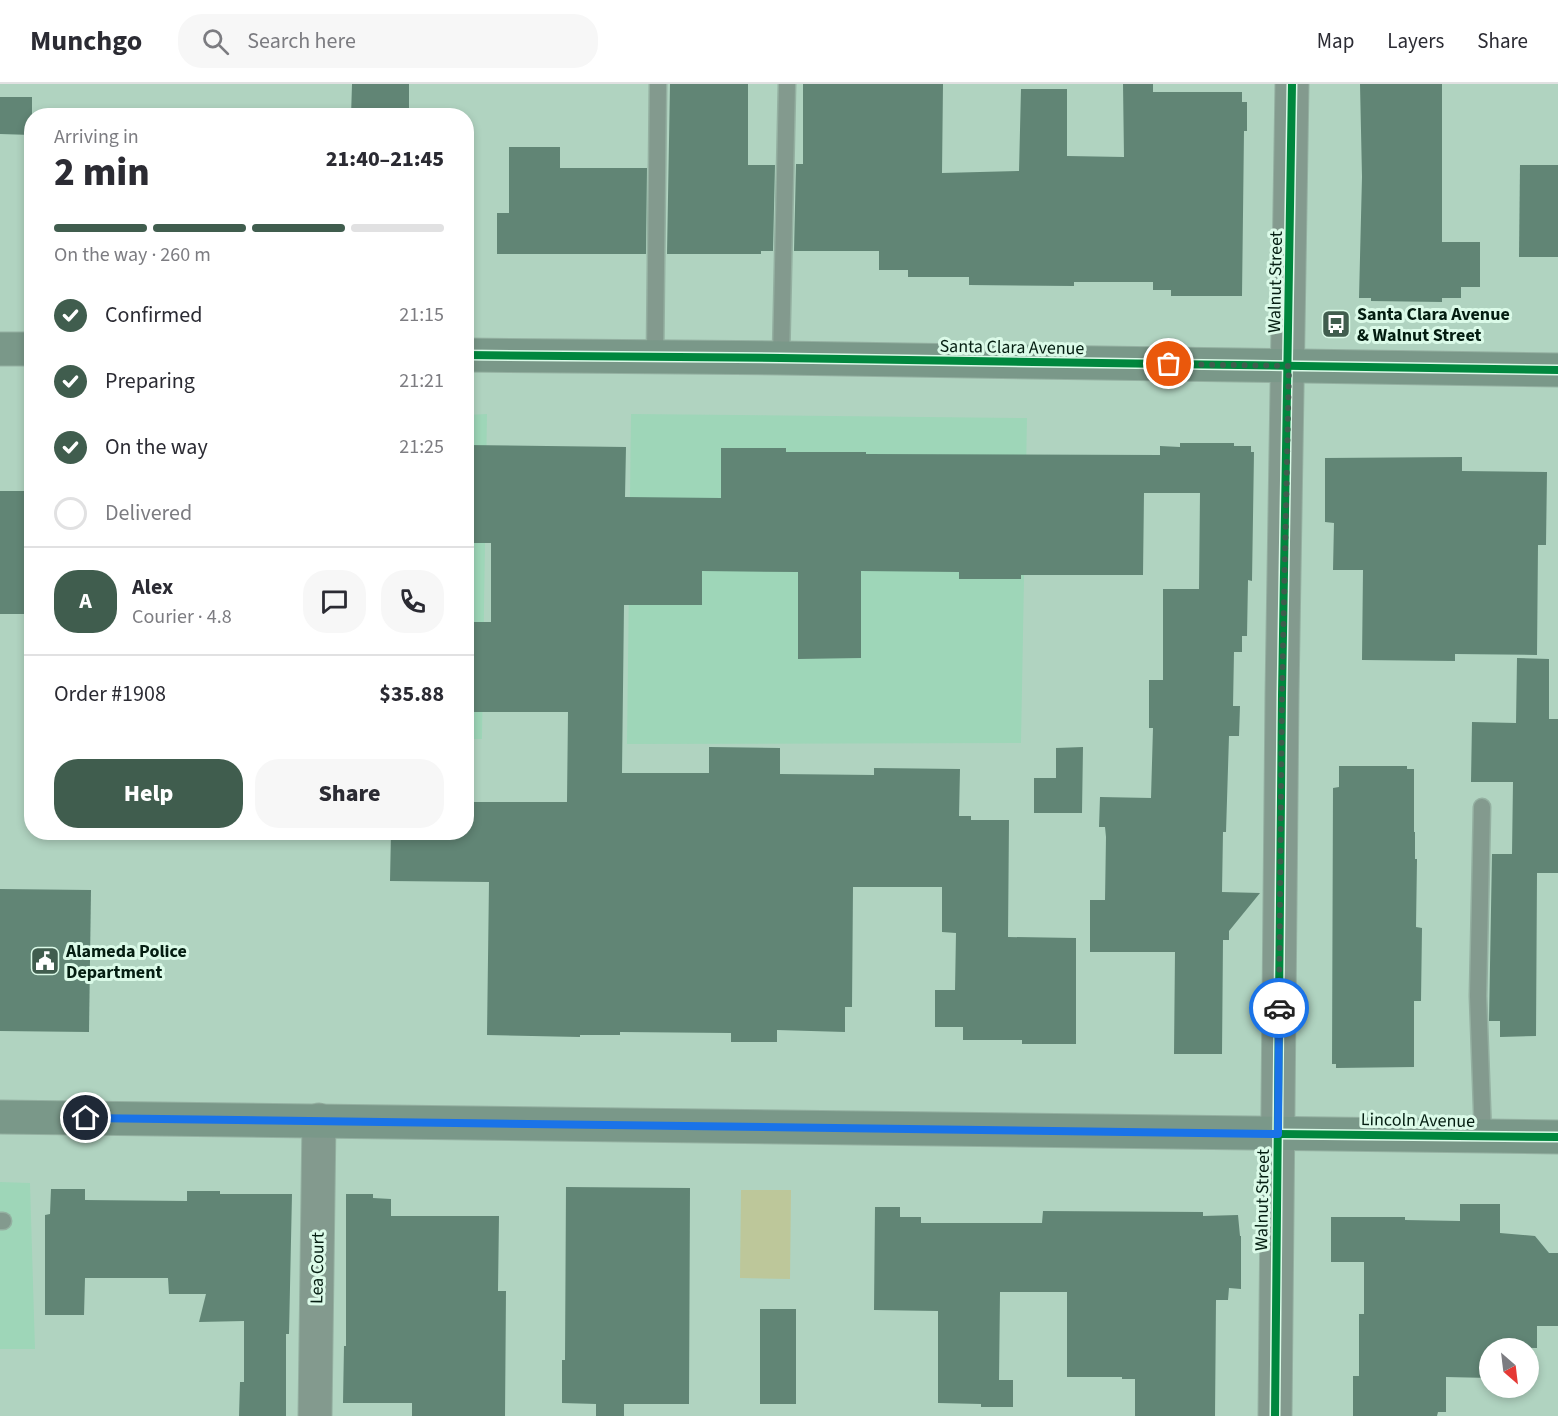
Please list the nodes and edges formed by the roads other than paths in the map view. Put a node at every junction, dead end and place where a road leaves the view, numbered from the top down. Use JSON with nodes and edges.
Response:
{"nodes":[{"id":1,"x":658,"y":84,"type":"edge"},
{"id":2,"x":787,"y":84,"type":"edge"},
{"id":3,"x":1292,"y":84,"type":"edge"},
{"id":4,"x":0,"y":349,"type":"edge"},
{"id":5,"x":24,"y":349,"type":"edge"},
{"id":6,"x":474,"y":355,"type":"edge"},
{"id":7,"x":655,"y":357,"type":"junction"},
{"id":8,"x":781,"y":358,"type":"junction"},
{"id":9,"x":1289,"y":366,"type":"junction"},
{"id":10,"x":1558,"y":370,"type":"edge"},
{"id":11,"x":1482,"y":807,"type":"dead end"},
{"id":12,"x":0,"y":1117,"type":"edge"},
{"id":13,"x":319,"y":1120,"type":"junction"},
{"id":14,"x":1278,"y":1134,"type":"junction"},
{"id":15,"x":1483,"y":1136,"type":"junction"},
{"id":16,"x":1558,"y":1137,"type":"edge"},
{"id":17,"x":315,"y":1416,"type":"edge"},
{"id":18,"x":1275,"y":1416,"type":"edge"}],
"edges":[{"from":1,"to":7,"type":"lane"},
{"from":2,"to":8,"type":"lane"},
{"from":3,"to":9,"type":"street","name":"Walnut Street"},
{"from":4,"to":5,"type":"main road"},
{"from":6,"to":7,"type":"main road","name":"Santa Clara Avenue"},
{"from":7,"to":8,"type":"main road","name":"Santa Clara Avenue"},
{"from":8,"to":9,"type":"main road","name":"Santa Clara Avenue"},
{"from":9,"to":10,"type":"main road","name":"Santa Clara Avenue"},
{"from":9,"to":14,"type":"street","name":"Walnut Street"},
{"from":11,"to":15,"type":"lane"},
{"from":12,"to":13,"type":"main road","name":"Lincoln Avenue"},
{"from":13,"to":14,"type":"main road","name":"Lincoln Avenue"},
{"from":13,"to":17,"type":"street","name":"Lea Court"},
{"from":14,"to":15,"type":"main road","name":"Lincoln Avenue"},
{"from":14,"to":18,"type":"street","name":"Walnut Street"},
{"from":15,"to":16,"type":"main road","name":"Lincoln Avenue"}]}
